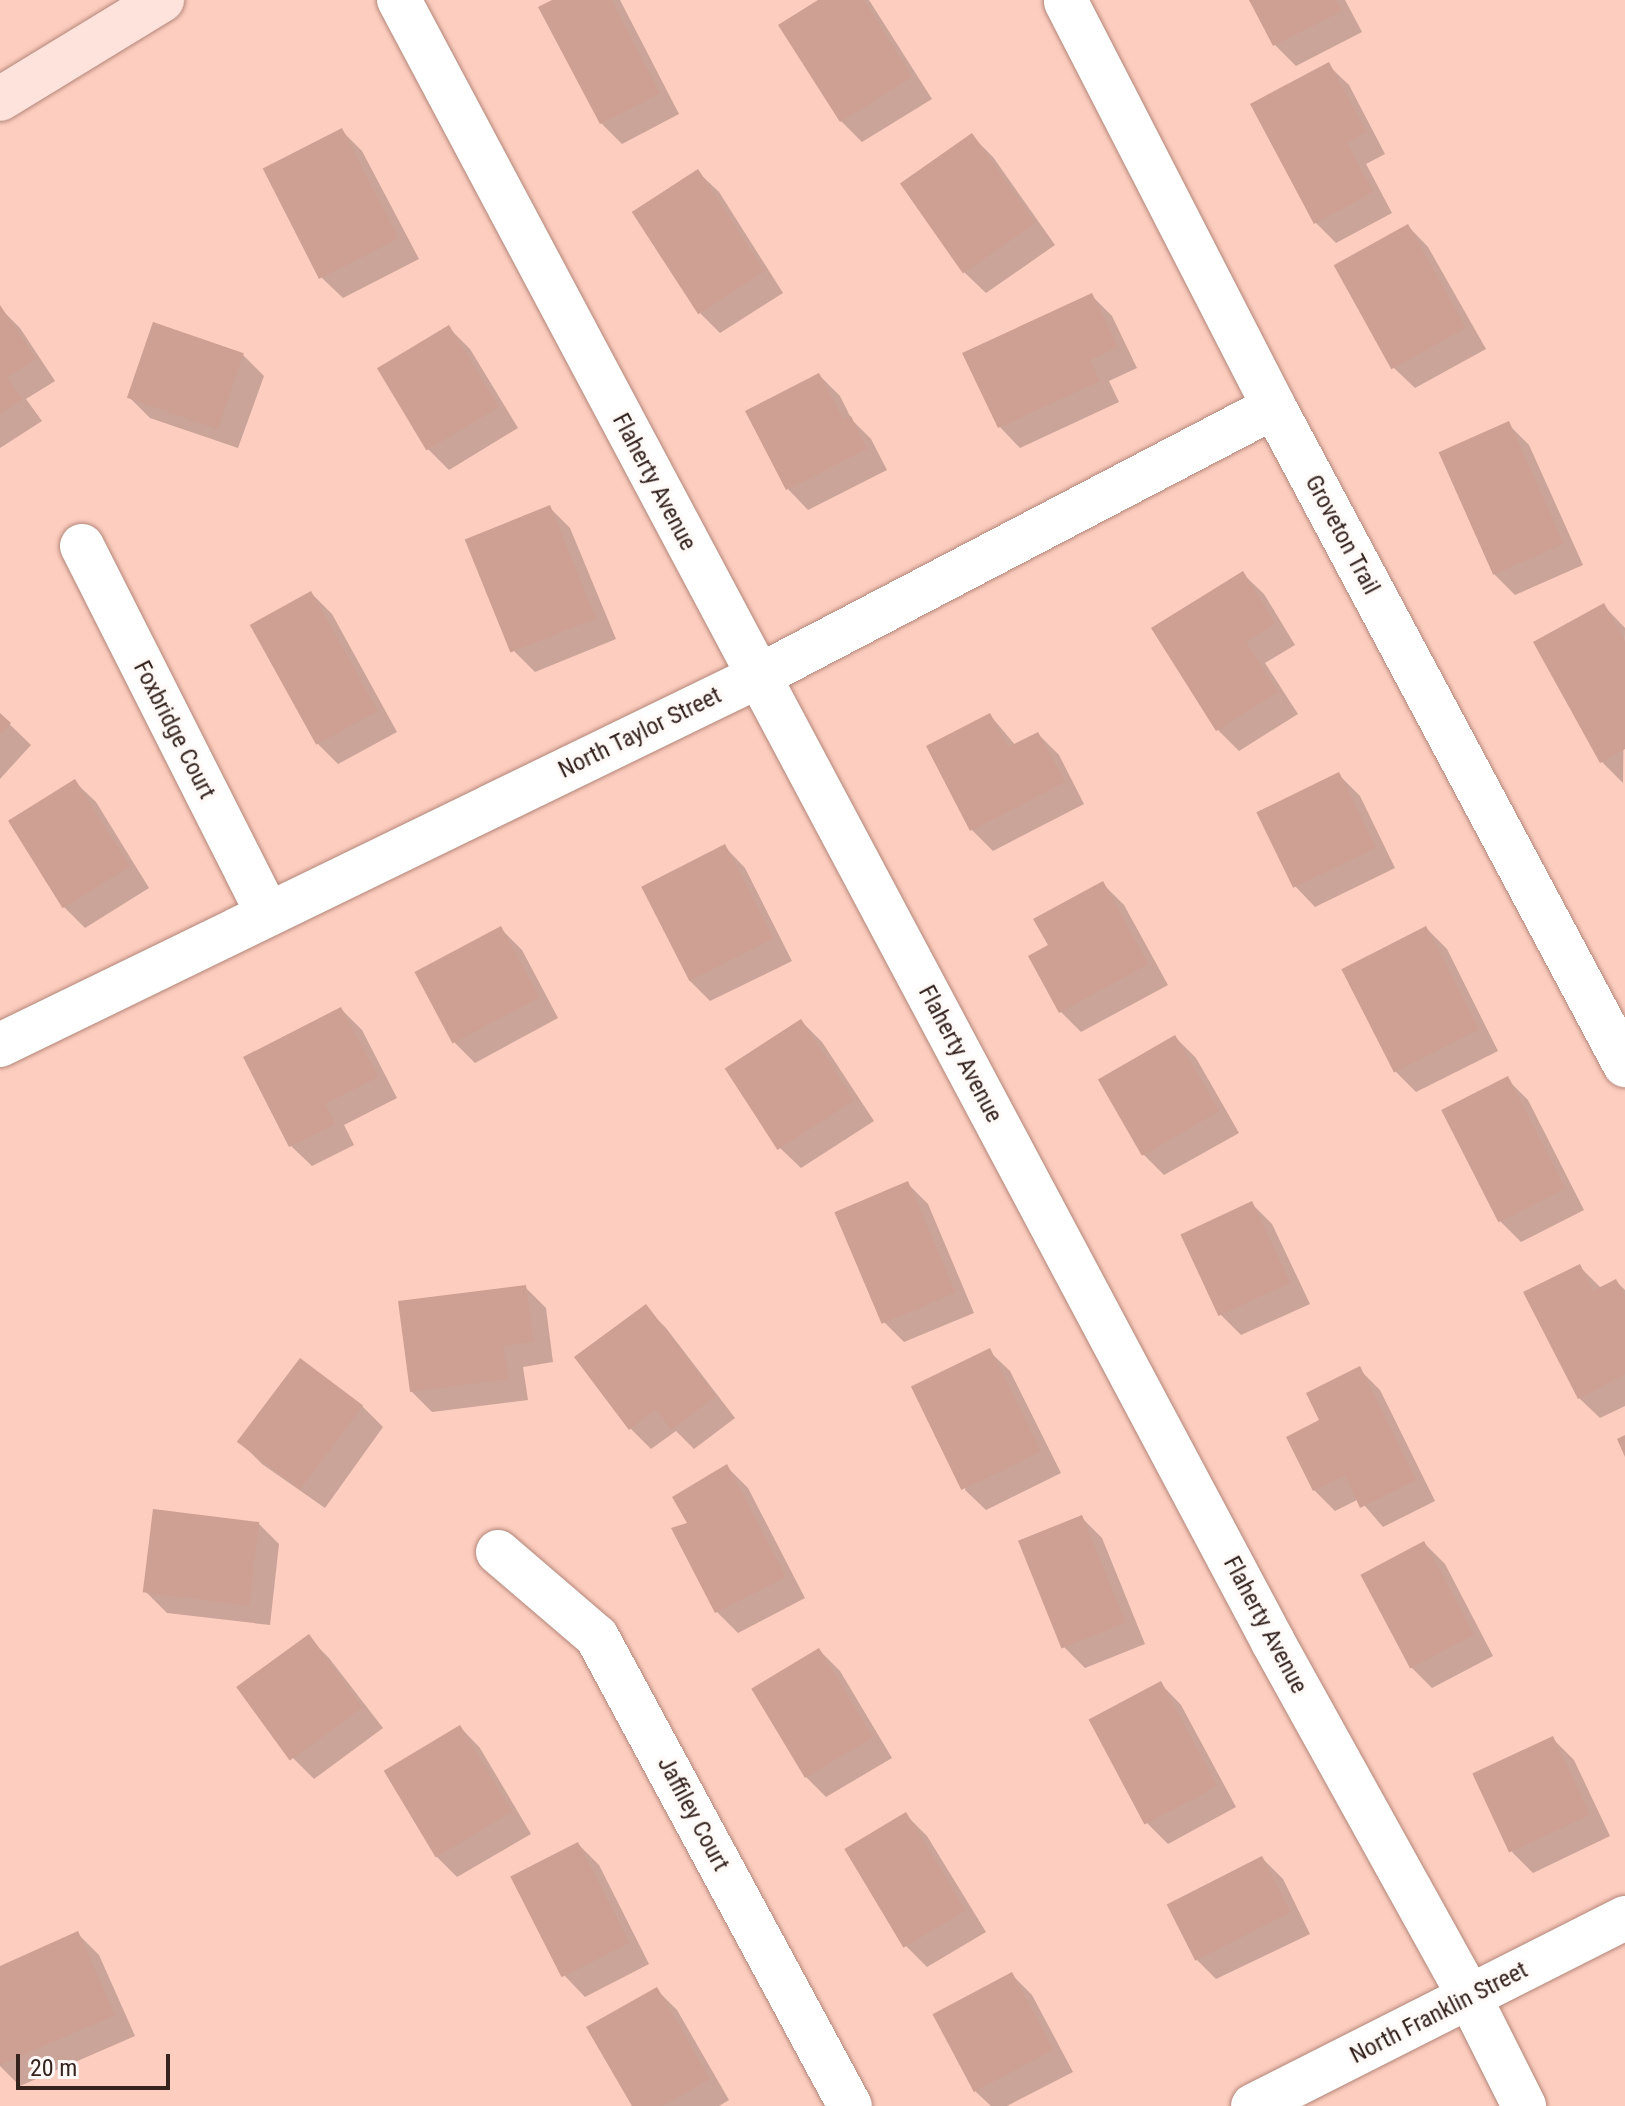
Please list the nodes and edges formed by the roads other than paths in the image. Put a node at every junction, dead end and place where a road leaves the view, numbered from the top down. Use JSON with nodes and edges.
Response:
{"nodes":[{"id":1,"x":162,"y":0,"type":"edge"},
{"id":2,"x":399,"y":0,"type":"edge"},
{"id":3,"x":1066,"y":2,"type":"edge"},
{"id":4,"x":0,"y":99,"type":"edge"},
{"id":5,"x":1274,"y":407,"type":"junction"},
{"id":6,"x":82,"y":546,"type":"dead end"},
{"id":7,"x":759,"y":676,"type":"junction"},
{"id":8,"x":267,"y":912,"type":"junction"},
{"id":9,"x":0,"y":1045,"type":"edge"},
{"id":10,"x":1625,"y":1065,"type":"edge"},
{"id":11,"x":498,"y":1552,"type":"dead end"},
{"id":12,"x":1625,"y":1918,"type":"edge"},
{"id":13,"x":1470,"y":1998,"type":"junction"},
{"id":14,"x":850,"y":2106,"type":"edge"},
{"id":15,"x":1253,"y":2106,"type":"edge"},
{"id":16,"x":1524,"y":2106,"type":"edge"}],
"edges":[{"from":1,"to":4,"type":"main road"},
{"from":2,"to":7,"type":"street","name":"Flaherty Avenue"},
{"from":3,"to":5,"type":"street","name":"Groveton Trail"},
{"from":5,"to":7,"type":"street","name":"North Taylor Street"},
{"from":5,"to":10,"type":"street","name":"Groveton Trail"},
{"from":6,"to":8,"type":"street","name":"Foxbridge Court"},
{"from":7,"to":8,"type":"street","name":"North Taylor Street"},
{"from":7,"to":13,"type":"street","name":"Flaherty Avenue"},
{"from":8,"to":9,"type":"street","name":"North Taylor Street"},
{"from":11,"to":14,"type":"street","name":"Jaffiley Court"},
{"from":12,"to":13,"type":"street","name":"North Franklin Street"},
{"from":13,"to":15,"type":"street","name":"North Franklin Street"},
{"from":13,"to":16,"type":"street","name":"Flaherty Avenue"}]}
